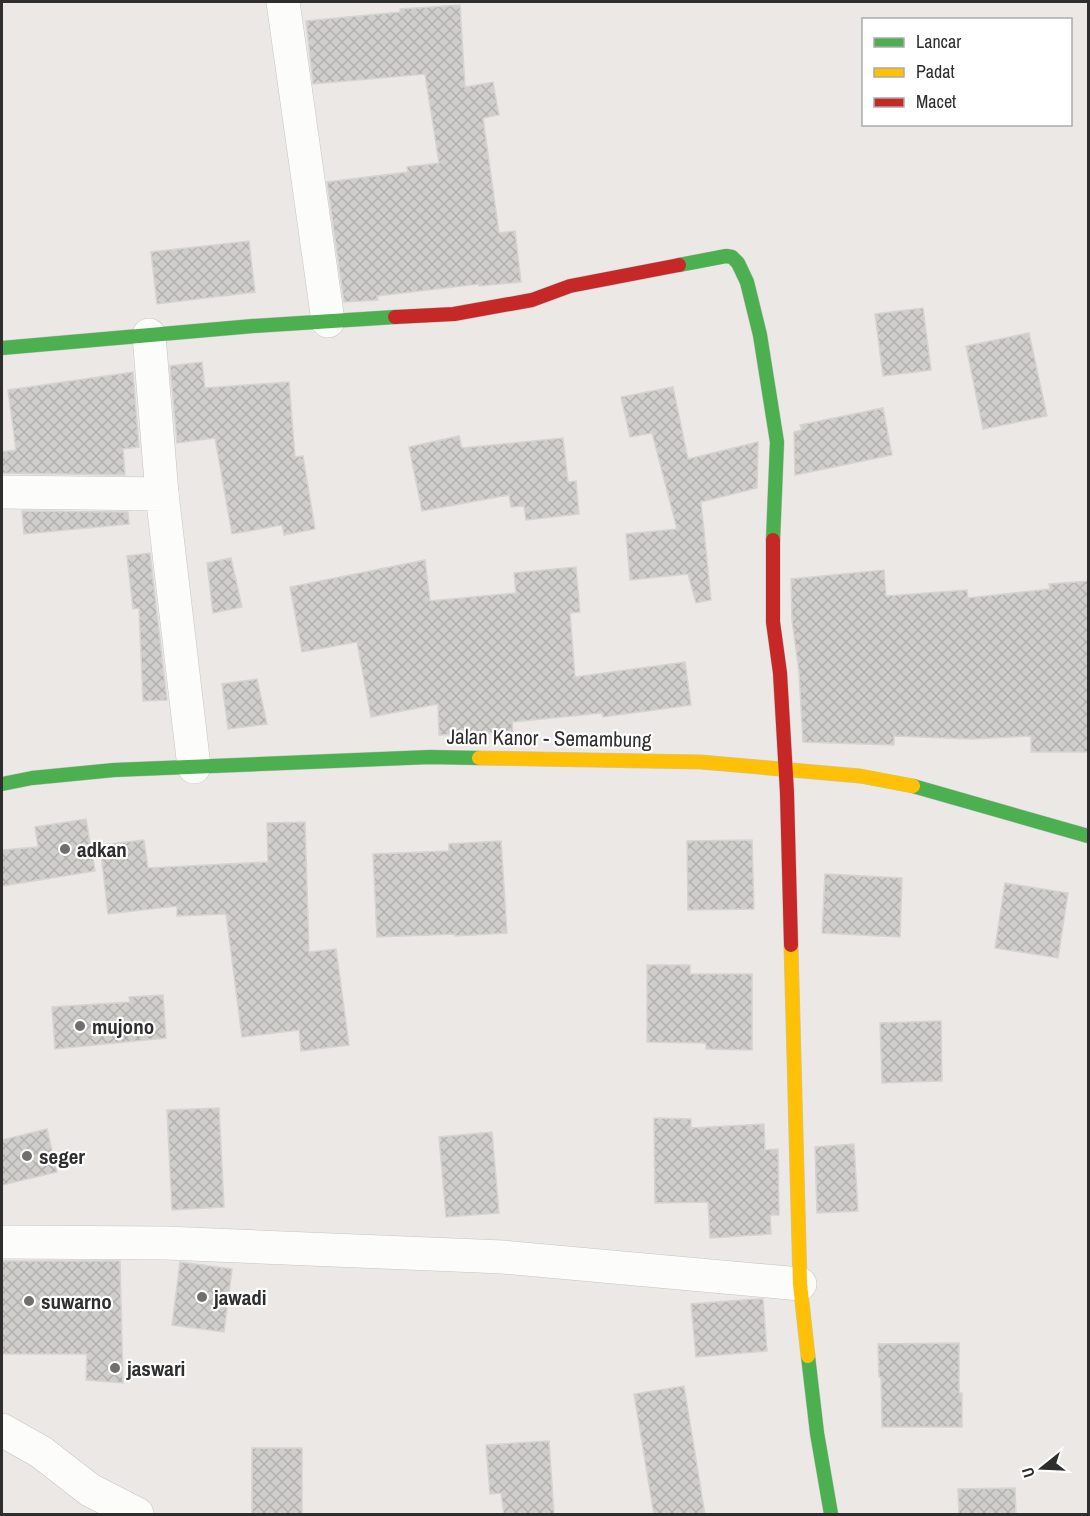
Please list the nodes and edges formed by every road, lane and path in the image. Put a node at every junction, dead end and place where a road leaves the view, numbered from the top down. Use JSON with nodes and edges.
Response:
{"nodes":[{"id":1,"x":283,"y":2,"type":"edge"},
{"id":2,"x":328,"y":321,"type":"junction"},
{"id":3,"x":149,"y":335,"type":"junction"},
{"id":4,"x":2,"y":348,"type":"edge"},
{"id":5,"x":2,"y":492,"type":"edge"},
{"id":6,"x":162,"y":494,"type":"junction"},
{"id":7,"x":194,"y":767,"type":"junction"},
{"id":8,"x":786,"y":770,"type":"junction"},
{"id":9,"x":2,"y":784,"type":"edge"},
{"id":10,"x":1089,"y":836,"type":"edge"},
{"id":11,"x":2,"y":1242,"type":"edge"},
{"id":12,"x":800,"y":1284,"type":"junction"},
{"id":13,"x":2,"y":1430,"type":"edge"},
{"id":14,"x":137,"y":1515,"type":"edge"},
{"id":15,"x":831,"y":1515,"type":"edge"}],
"edges":[{"from":1,"to":2,"type":"street"},
{"from":2,"to":3,"type":"street"},
{"from":2,"to":8,"type":"street"},
{"from":3,"to":4,"type":"street"},
{"from":3,"to":6,"type":"street"},
{"from":5,"to":6,"type":"street"},
{"from":6,"to":7,"type":"street"},
{"from":7,"to":8,"type":"street","name":"Jalan Kanor - Semambung"},
{"from":7,"to":9,"type":"street","name":"Jalan Kanor - Semambung"},
{"from":8,"to":10,"type":"street","name":"Jalan Kanor - Semambung"},
{"from":8,"to":12,"type":"street"},
{"from":11,"to":12,"type":"street"},
{"from":12,"to":15,"type":"street"},
{"from":13,"to":14,"type":"street"}]}
